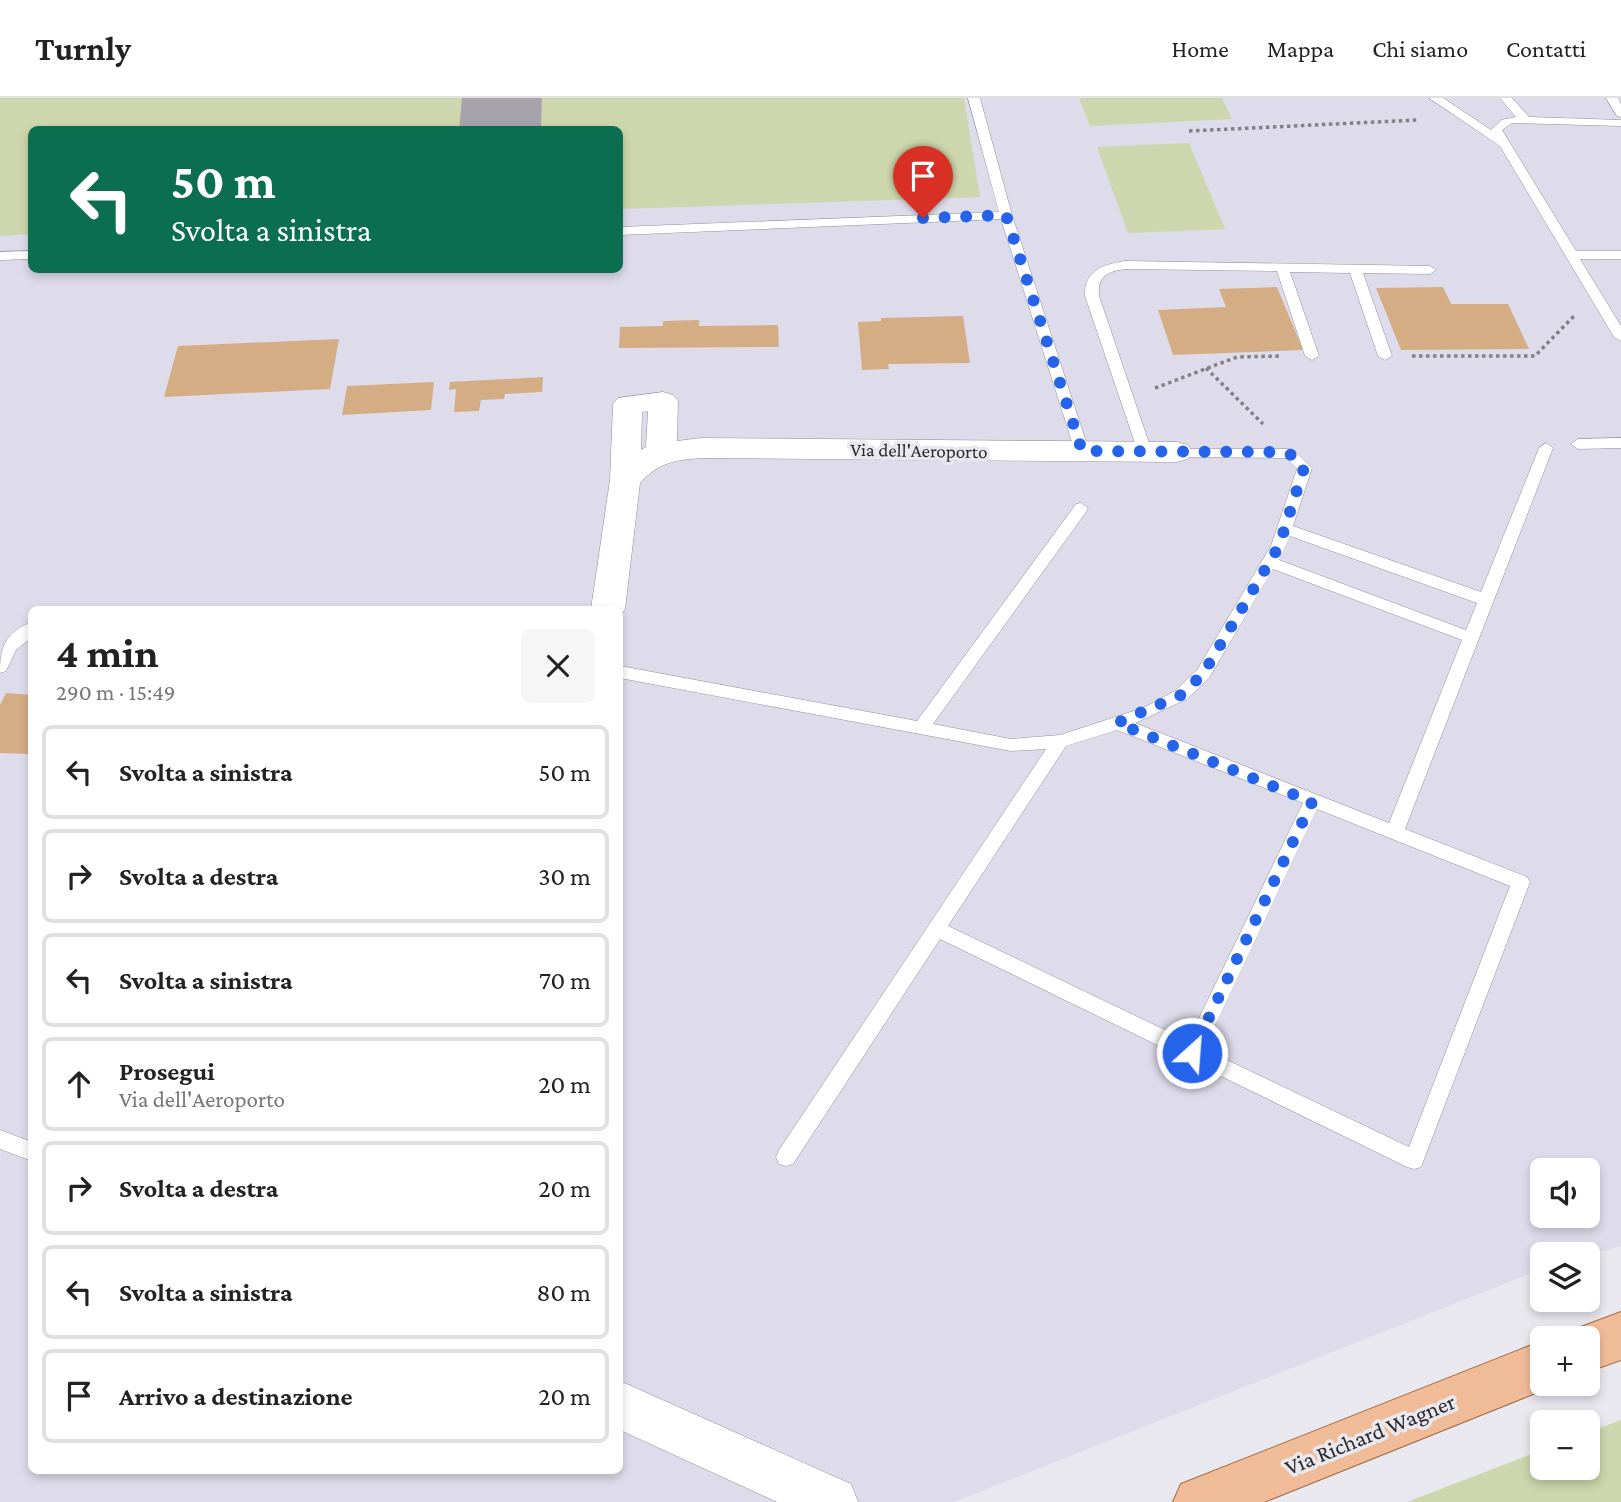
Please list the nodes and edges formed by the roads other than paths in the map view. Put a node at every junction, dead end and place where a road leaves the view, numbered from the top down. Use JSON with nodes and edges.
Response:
{"nodes":[{"id":1,"x":974,"y":98,"type":"edge"},
{"id":2,"x":1435,"y":98,"type":"edge"},
{"id":3,"x":1506,"y":98,"type":"edge"},
{"id":4,"x":1612,"y":98,"type":"edge"},
{"id":5,"x":1621,"y":114,"type":"edge"},
{"id":6,"x":1526,"y":121,"type":"junction"},
{"id":7,"x":1621,"y":123,"type":"edge"},
{"id":8,"x":1505,"y":145,"type":"junction"},
{"id":9,"x":1006,"y":215,"type":"junction"},
{"id":10,"x":623,"y":231,"type":"edge"},
{"id":11,"x":28,"y":255,"type":"edge"},
{"id":12,"x":1572,"y":255,"type":"junction"},
{"id":13,"x":1621,"y":255,"type":"edge"},
{"id":14,"x":0,"y":256,"type":"edge"},
{"id":15,"x":1282,"y":267,"type":"junction"},
{"id":16,"x":1355,"y":268,"type":"junction"},
{"id":17,"x":1430,"y":270,"type":"dead end"},
{"id":18,"x":1600,"y":302,"type":"junction"},
{"id":19,"x":1621,"y":302,"type":"edge"},
{"id":20,"x":1621,"y":337,"type":"edge"},
{"id":21,"x":1312,"y":356,"type":"dead end"},
{"id":22,"x":1385,"y":356,"type":"dead end"},
{"id":23,"x":1621,"y":443,"type":"edge"},
{"id":24,"x":1578,"y":444,"type":"dead end"},
{"id":25,"x":1546,"y":448,"type":"dead end"},
{"id":26,"x":1082,"y":451,"type":"junction"},
{"id":27,"x":661,"y":452,"type":"junction"},
{"id":28,"x":1145,"y":452,"type":"junction"},
{"id":29,"x":1177,"y":452,"type":"joint"},
{"id":30,"x":625,"y":480,"type":"junction"},
{"id":31,"x":1081,"y":509,"type":"dead end"},
{"id":32,"x":1284,"y":528,"type":"junction"},
{"id":33,"x":1269,"y":562,"type":"junction"},
{"id":34,"x":1486,"y":600,"type":"junction"},
{"id":35,"x":608,"y":606,"type":"edge"},
{"id":36,"x":28,"y":631,"type":"edge"},
{"id":37,"x":1472,"y":638,"type":"junction"},
{"id":38,"x":0,"y":667,"type":"edge"},
{"id":39,"x":623,"y":674,"type":"edge"},
{"id":40,"x":1117,"y":723,"type":"junction"},
{"id":41,"x":920,"y":730,"type":"junction"},
{"id":42,"x":1060,"y":741,"type":"junction"},
{"id":43,"x":1312,"y":802,"type":"junction"},
{"id":44,"x":1394,"y":834,"type":"junction"},
{"id":45,"x":937,"y":929,"type":"junction"},
{"id":46,"x":1192,"y":1053,"type":"junction"},
{"id":47,"x":0,"y":1139,"type":"edge"},
{"id":48,"x":28,"y":1150,"type":"edge"},
{"id":49,"x":786,"y":1157,"type":"dead end"},
{"id":50,"x":1621,"y":1336,"type":"edge"},
{"id":51,"x":1600,"y":1343,"type":"edge"},
{"id":52,"x":1530,"y":1371,"type":"edge"},
{"id":53,"x":623,"y":1406,"type":"edge"},
{"id":54,"x":833,"y":1502,"type":"edge"},
{"id":55,"x":1199,"y":1502,"type":"edge"}],
"edges":[{"from":1,"to":9,"type":"lane"},
{"from":2,"to":8,"type":"lane"},
{"from":3,"to":6,"type":"lane"},
{"from":4,"to":5,"type":"lane"},
{"from":6,"to":7,"type":"lane"},
{"from":6,"to":8,"type":"lane"},
{"from":8,"to":12,"type":"lane"},
{"from":9,"to":10,"type":"lane"},
{"from":9,"to":26,"type":"lane"},
{"from":11,"to":14,"type":"lane"},
{"from":12,"to":13,"type":"lane"},
{"from":12,"to":18,"type":"lane"},
{"from":15,"to":16,"type":"lane"},
{"from":15,"to":21,"type":"lane"},
{"from":15,"to":28,"type":"lane"},
{"from":16,"to":17,"type":"lane"},
{"from":16,"to":22,"type":"lane"},
{"from":18,"to":19,"type":"lane"},
{"from":18,"to":20,"type":"lane"},
{"from":23,"to":24,"type":"lane"},
{"from":25,"to":34,"type":"lane"},
{"from":26,"to":27,"type":"street","name":"Via dell'Aeroporto"},
{"from":26,"to":28,"type":"street","name":"Via dell'Aeroporto"},
{"from":27,"to":30,"type":"street","name":"Via dell'Aeroporto"},
{"from":27,"to":30,"type":"street"},
{"from":28,"to":29,"type":"street","name":"Via dell'Aeroporto"},
{"from":29,"to":32,"type":"lane"},
{"from":30,"to":35,"type":"street"},
{"from":31,"to":41,"type":"lane"},
{"from":32,"to":33,"type":"lane"},
{"from":32,"to":34,"type":"lane"},
{"from":33,"to":37,"type":"lane"},
{"from":33,"to":40,"type":"lane"},
{"from":34,"to":37,"type":"lane"},
{"from":36,"to":38,"type":"lane"},
{"from":37,"to":44,"type":"lane"},
{"from":39,"to":41,"type":"lane"},
{"from":40,"to":42,"type":"lane"},
{"from":40,"to":43,"type":"lane"},
{"from":41,"to":42,"type":"lane"},
{"from":42,"to":45,"type":"lane"},
{"from":43,"to":44,"type":"lane"},
{"from":43,"to":46,"type":"lane"},
{"from":44,"to":46,"type":"lane"},
{"from":45,"to":46,"type":"lane"},
{"from":45,"to":49,"type":"lane"},
{"from":47,"to":48,"type":"lane"},
{"from":50,"to":51,"type":"main road"},
{"from":52,"to":55,"type":"main road","name":"Via Richard Wagner"},
{"from":53,"to":54,"type":"street"}]}
